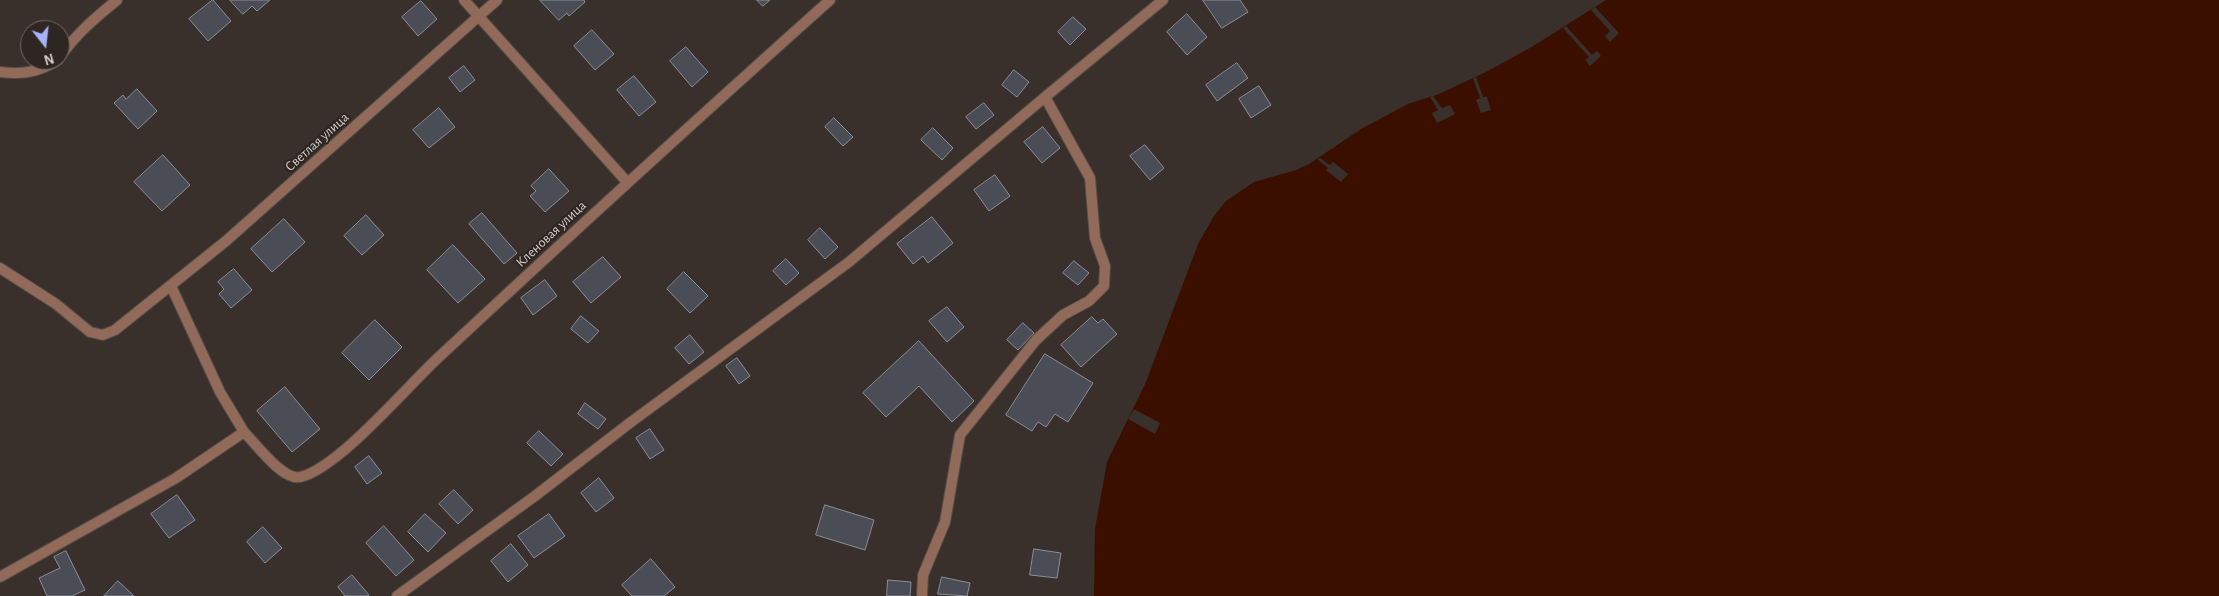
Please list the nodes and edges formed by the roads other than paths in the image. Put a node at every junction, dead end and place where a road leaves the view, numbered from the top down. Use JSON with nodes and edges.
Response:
{"nodes":[{"id":1,"x":117,"y":0,"type":"edge"},
{"id":2,"x":464,"y":0,"type":"edge"},
{"id":3,"x":497,"y":0,"type":"edge"},
{"id":4,"x":830,"y":0,"type":"edge"},
{"id":5,"x":1163,"y":0,"type":"edge"},
{"id":6,"x":479,"y":16,"type":"junction"},
{"id":7,"x":70,"y":42,"type":"edge"},
{"id":8,"x":39,"y":70,"type":"edge"},
{"id":9,"x":0,"y":72,"type":"edge"},
{"id":10,"x":1045,"y":96,"type":"junction"},
{"id":11,"x":627,"y":182,"type":"junction"},
{"id":12,"x":0,"y":268,"type":"edge"},
{"id":13,"x":171,"y":286,"type":"junction"},
{"id":14,"x":244,"y":432,"type":"junction"},
{"id":15,"x":0,"y":577,"type":"edge"},
{"id":16,"x":397,"y":596,"type":"edge"},
{"id":17,"x":922,"y":596,"type":"edge"}],
"edges":[{"from":1,"to":7,"type":"street"},
{"from":2,"to":6,"type":"street"},
{"from":3,"to":6,"type":"street","name":"Светлая улица"},
{"from":4,"to":11,"type":"street","name":"Кленовая улица"},
{"from":5,"to":10,"type":"street"},
{"from":6,"to":11,"type":"street"},
{"from":6,"to":13,"type":"street","name":"Светлая улица"},
{"from":8,"to":9,"type":"street"},
{"from":10,"to":16,"type":"street"},
{"from":10,"to":17,"type":"street"},
{"from":11,"to":14,"type":"street","name":"Кленовая улица"},
{"from":12,"to":13,"type":"street","name":"Светлая улица"},
{"from":13,"to":14,"type":"street"},
{"from":14,"to":15,"type":"street"}]}
